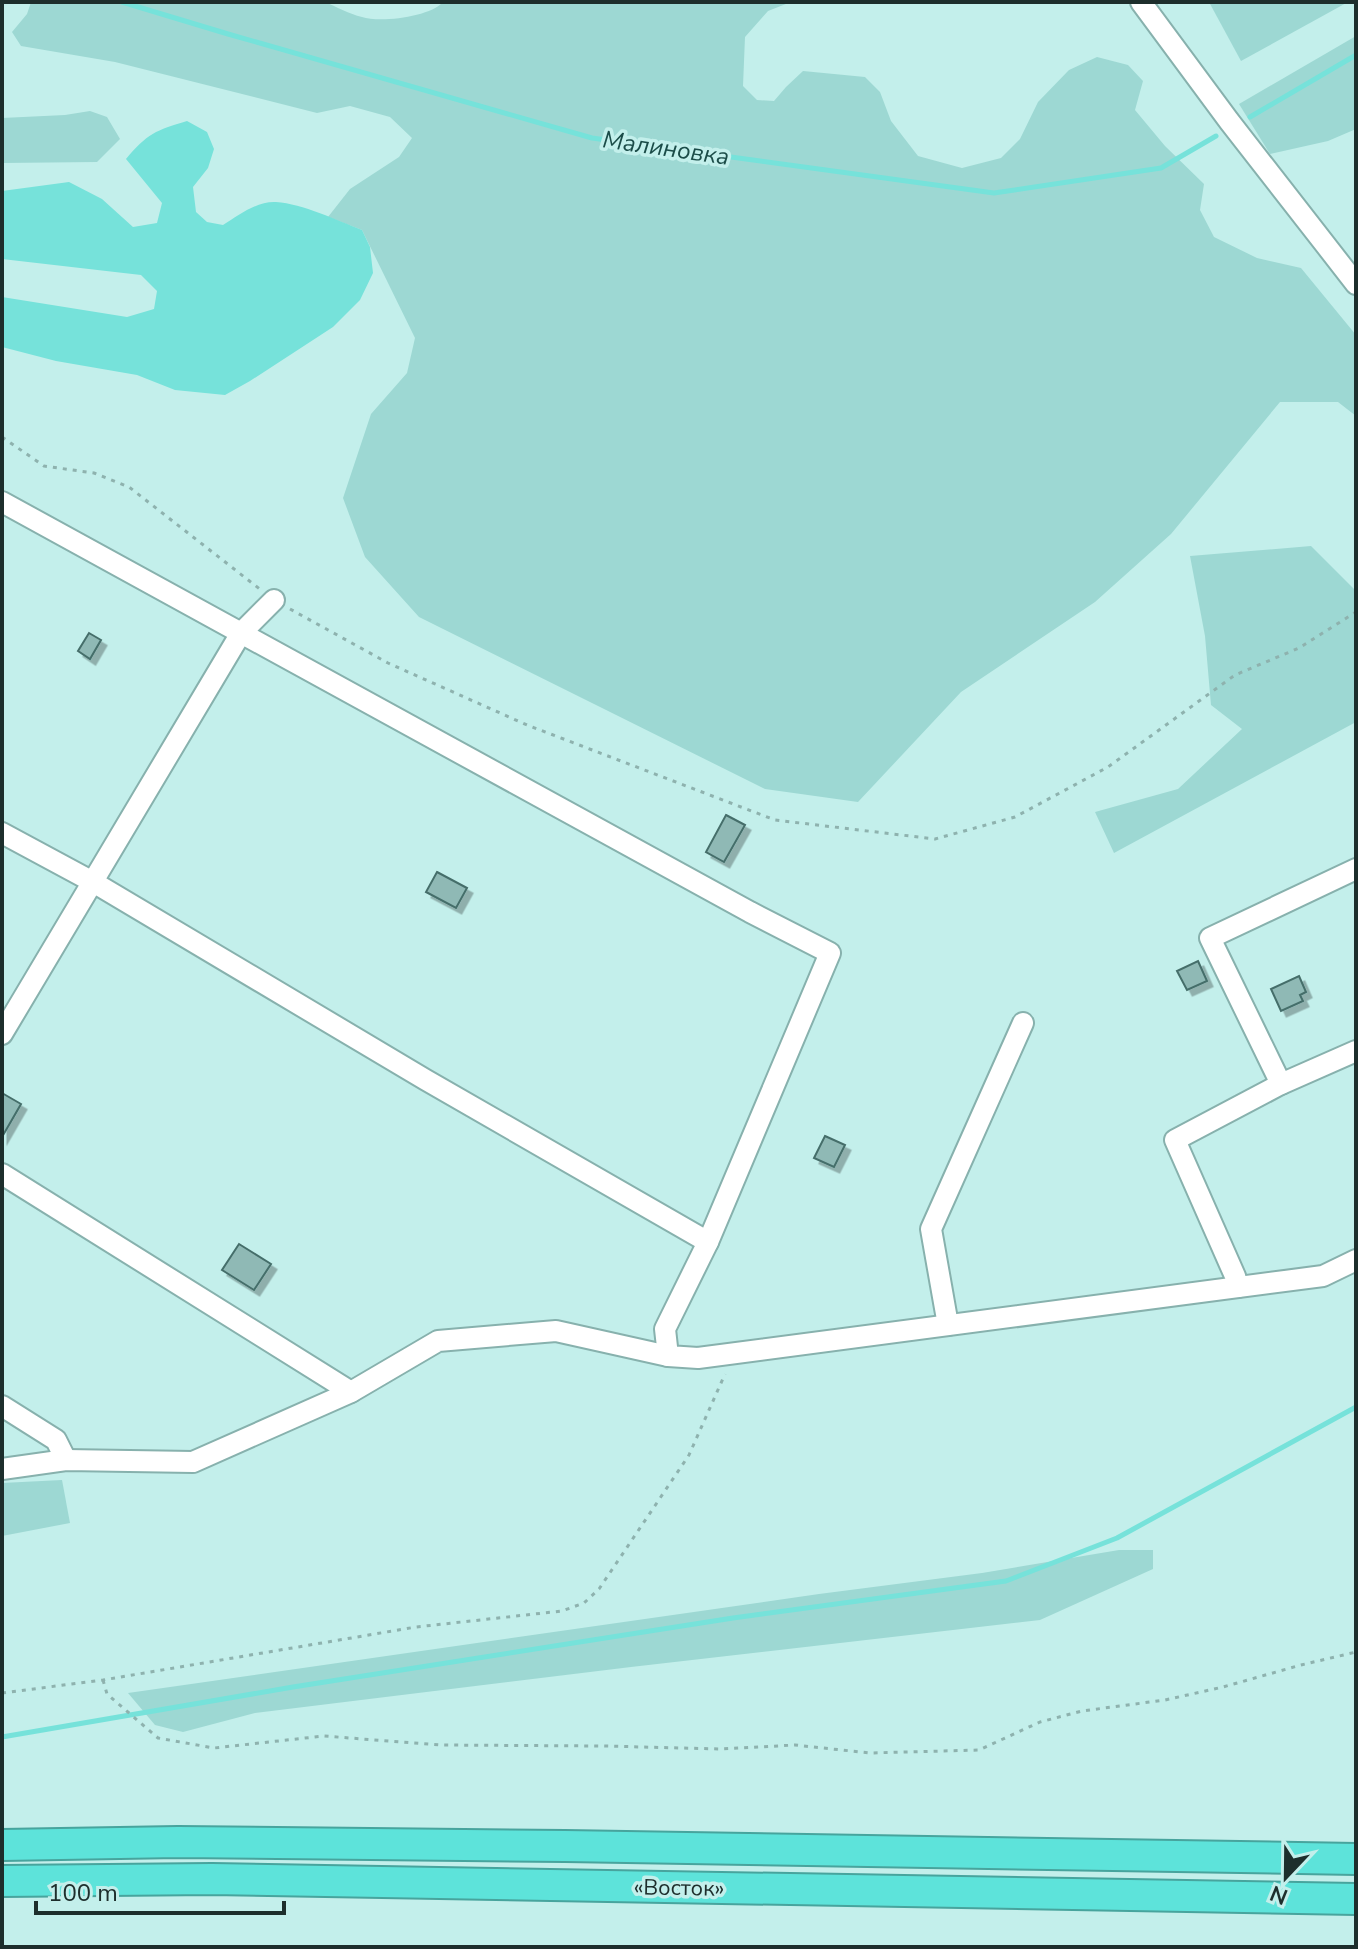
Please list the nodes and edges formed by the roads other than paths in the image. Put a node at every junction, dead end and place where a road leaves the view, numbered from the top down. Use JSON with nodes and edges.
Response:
{"nodes":[{"id":1,"x":1141,"y":2,"type":"edge"},
{"id":2,"x":1356,"y":284,"type":"edge"},
{"id":3,"x":2,"y":502,"type":"edge"},
{"id":4,"x":274,"y":600,"type":"road end"},
{"id":5,"x":241,"y":633,"type":"junction"},
{"id":6,"x":2,"y":833,"type":"edge"},
{"id":7,"x":1356,"y":869,"type":"edge"},
{"id":8,"x":93,"y":882,"type":"junction"},
{"id":9,"x":1023,"y":1023,"type":"dead end"},
{"id":10,"x":2,"y":1034,"type":"edge"},
{"id":11,"x":1356,"y":1051,"type":"edge"},
{"id":12,"x":1281,"y":1084,"type":"junction"},
{"id":13,"x":2,"y":1174,"type":"edge"},
{"id":14,"x":708,"y":1242,"type":"junction"},
{"id":15,"x":1356,"y":1260,"type":"edge"},
{"id":16,"x":1238,"y":1287,"type":"junction"},
{"id":17,"x":948,"y":1325,"type":"junction"},
{"id":18,"x":668,"y":1356,"type":"junction"},
{"id":19,"x":351,"y":1392,"type":"junction"},
{"id":20,"x":2,"y":1406,"type":"edge"},
{"id":21,"x":66,"y":1460,"type":"junction"},
{"id":22,"x":2,"y":1469,"type":"edge"},
{"id":23,"x":2,"y":1845,"type":"edge"},
{"id":24,"x":1356,"y":1859,"type":"edge"},
{"id":25,"x":2,"y":1881,"type":"edge"},
{"id":26,"x":1356,"y":1899,"type":"edge"}],
"edges":[{"from":1,"to":2,"type":"street"},
{"from":3,"to":5,"type":"street"},
{"from":4,"to":5,"type":"street"},
{"from":5,"to":8,"type":"street"},
{"from":5,"to":14,"type":"street"},
{"from":6,"to":8,"type":"street"},
{"from":7,"to":12,"type":"street"},
{"from":8,"to":10,"type":"street"},
{"from":8,"to":14,"type":"street"},
{"from":9,"to":17,"type":"street"},
{"from":11,"to":12,"type":"street"},
{"from":12,"to":16,"type":"street"},
{"from":13,"to":19,"type":"street"},
{"from":14,"to":18,"type":"street"},
{"from":15,"to":16,"type":"street"},
{"from":16,"to":17,"type":"street"},
{"from":17,"to":18,"type":"street"},
{"from":18,"to":19,"type":"street"},
{"from":19,"to":21,"type":"street"},
{"from":20,"to":21,"type":"street"},
{"from":21,"to":22,"type":"street"},
{"from":23,"to":24,"type":"highway","name":"«Восток»"},
{"from":25,"to":26,"type":"highway","name":"«Восток»"}]}
